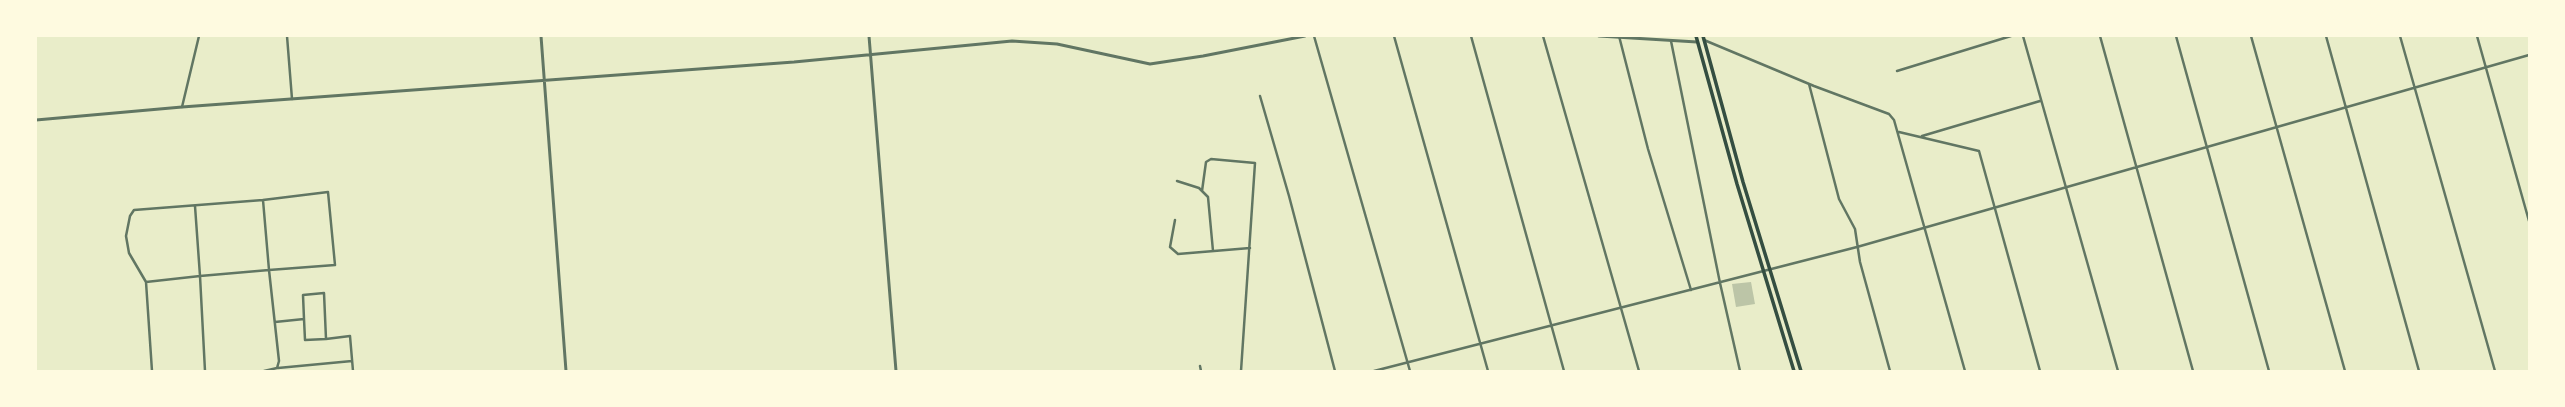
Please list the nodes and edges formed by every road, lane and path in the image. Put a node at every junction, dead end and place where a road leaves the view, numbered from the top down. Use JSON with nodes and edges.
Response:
{"nodes":[{"id":1,"x":199,"y":36,"type":"edge"},
{"id":2,"x":288,"y":36,"type":"edge"},
{"id":3,"x":541,"y":36,"type":"edge"},
{"id":4,"x":869,"y":36,"type":"edge"},
{"id":5,"x":1305,"y":36,"type":"edge"},
{"id":6,"x":1314,"y":36,"type":"edge"},
{"id":7,"x":1394,"y":36,"type":"edge"},
{"id":8,"x":1471,"y":36,"type":"edge"},
{"id":9,"x":1543,"y":36,"type":"edge"},
{"id":10,"x":1599,"y":36,"type":"edge"},
{"id":11,"x":1619,"y":36,"type":"edge"},
{"id":12,"x":1696,"y":36,"type":"edge"},
{"id":13,"x":2012,"y":36,"type":"edge"},
{"id":14,"x":2023,"y":36,"type":"edge"},
{"id":15,"x":2100,"y":36,"type":"edge"},
{"id":16,"x":2176,"y":36,"type":"edge"},
{"id":17,"x":2251,"y":36,"type":"edge"},
{"id":18,"x":2326,"y":36,"type":"edge"},
{"id":19,"x":2400,"y":36,"type":"edge"},
{"id":20,"x":2477,"y":36,"type":"edge"},
{"id":21,"x":1703,"y":38,"type":"edge"},
{"id":22,"x":1671,"y":41,"type":"junction"},
{"id":23,"x":1697,"y":42,"type":"junction"},
{"id":24,"x":871,"y":55,"type":"junction"},
{"id":25,"x":2529,"y":55,"type":"edge"},
{"id":26,"x":2486,"y":67,"type":"junction"},
{"id":27,"x":1897,"y":71,"type":"dead end"},
{"id":28,"x":545,"y":80,"type":"junction"},
{"id":29,"x":1809,"y":84,"type":"junction"},
{"id":30,"x":2415,"y":88,"type":"junction"},
{"id":31,"x":1260,"y":96,"type":"dead end"},
{"id":32,"x":292,"y":99,"type":"junction"},
{"id":33,"x":2040,"y":101,"type":"junction"},
{"id":34,"x":182,"y":107,"type":"junction"},
{"id":35,"x":2346,"y":108,"type":"junction"},
{"id":36,"x":36,"y":120,"type":"edge"},
{"id":37,"x":2276,"y":128,"type":"junction"},
{"id":38,"x":1899,"y":132,"type":"junction"},
{"id":39,"x":1921,"y":136,"type":"junction"},
{"id":40,"x":2207,"y":147,"type":"junction"},
{"id":41,"x":2136,"y":167,"type":"junction"},
{"id":42,"x":1177,"y":181,"type":"dead end"},
{"id":43,"x":2065,"y":188,"type":"junction"},
{"id":44,"x":1202,"y":191,"type":"junction"},
{"id":45,"x":263,"y":200,"type":"junction"},
{"id":46,"x":195,"y":206,"type":"junction"},
{"id":47,"x":1994,"y":208,"type":"junction"},
{"id":48,"x":1175,"y":220,"type":"dead end"},
{"id":49,"x":2529,"y":221,"type":"edge"},
{"id":50,"x":1924,"y":229,"type":"junction"},
{"id":51,"x":1857,"y":247,"type":"junction"},
{"id":52,"x":1250,"y":248,"type":"junction"},
{"id":53,"x":1213,"y":251,"type":"junction"},
{"id":54,"x":269,"y":270,"type":"junction"},
{"id":55,"x":1771,"y":270,"type":"junction"},
{"id":56,"x":1764,"y":272,"type":"junction"},
{"id":57,"x":200,"y":276,"type":"junction"},
{"id":58,"x":146,"y":282,"type":"junction"},
{"id":59,"x":1720,"y":282,"type":"junction"},
{"id":60,"x":1691,"y":290,"type":"junction"},
{"id":61,"x":1619,"y":307,"type":"junction"},
{"id":62,"x":304,"y":319,"type":"junction"},
{"id":63,"x":275,"y":322,"type":"junction"},
{"id":64,"x":1551,"y":326,"type":"junction"},
{"id":65,"x":326,"y":339,"type":"junction"},
{"id":66,"x":1480,"y":344,"type":"junction"},
{"id":67,"x":352,"y":361,"type":"junction"},
{"id":68,"x":1408,"y":362,"type":"junction"},
{"id":69,"x":1200,"y":366,"type":"dead end"},
{"id":70,"x":277,"y":368,"type":"junction"},
{"id":71,"x":152,"y":371,"type":"edge"},
{"id":72,"x":205,"y":371,"type":"edge"},
{"id":73,"x":264,"y":371,"type":"edge"},
{"id":74,"x":353,"y":371,"type":"edge"},
{"id":75,"x":566,"y":371,"type":"edge"},
{"id":76,"x":896,"y":371,"type":"edge"},
{"id":77,"x":1200,"y":371,"type":"edge"},
{"id":78,"x":1241,"y":371,"type":"edge"},
{"id":79,"x":1335,"y":371,"type":"edge"},
{"id":80,"x":1374,"y":371,"type":"edge"},
{"id":81,"x":1410,"y":371,"type":"edge"},
{"id":82,"x":1488,"y":371,"type":"edge"},
{"id":83,"x":1564,"y":371,"type":"edge"},
{"id":84,"x":1639,"y":371,"type":"edge"},
{"id":85,"x":1740,"y":371,"type":"edge"},
{"id":86,"x":1794,"y":371,"type":"edge"},
{"id":87,"x":1801,"y":371,"type":"edge"},
{"id":88,"x":1890,"y":371,"type":"edge"},
{"id":89,"x":1966,"y":371,"type":"edge"},
{"id":90,"x":2040,"y":371,"type":"edge"},
{"id":91,"x":2118,"y":371,"type":"edge"},
{"id":92,"x":2194,"y":371,"type":"edge"},
{"id":93,"x":2269,"y":371,"type":"edge"},
{"id":94,"x":2345,"y":371,"type":"edge"},
{"id":95,"x":2419,"y":371,"type":"edge"},
{"id":96,"x":2495,"y":371,"type":"edge"}],
"edges":[{"from":1,"to":34,"type":"street"},
{"from":2,"to":32,"type":"street"},
{"from":3,"to":28,"type":"street"},
{"from":4,"to":24,"type":"street"},
{"from":5,"to":24,"type":"street"},
{"from":6,"to":68,"type":"street"},
{"from":7,"to":66,"type":"street"},
{"from":8,"to":64,"type":"street"},
{"from":9,"to":61,"type":"street"},
{"from":10,"to":11,"type":"street"},
{"from":11,"to":22,"type":"street"},
{"from":11,"to":60,"type":"street"},
{"from":12,"to":23,"type":"main road"},
{"from":13,"to":27,"type":"street"},
{"from":14,"to":33,"type":"street"},
{"from":15,"to":41,"type":"street"},
{"from":16,"to":40,"type":"street"},
{"from":17,"to":37,"type":"street"},
{"from":18,"to":35,"type":"street"},
{"from":19,"to":30,"type":"street"},
{"from":20,"to":26,"type":"street"},
{"from":21,"to":29,"type":"street"},
{"from":21,"to":55,"type":"main road"},
{"from":22,"to":23,"type":"street"},
{"from":22,"to":59,"type":"street"},
{"from":23,"to":56,"type":"main road"},
{"from":24,"to":28,"type":"street"},
{"from":24,"to":76,"type":"street"},
{"from":25,"to":26,"type":"street"},
{"from":26,"to":30,"type":"street"},
{"from":26,"to":49,"type":"street"},
{"from":28,"to":32,"type":"street"},
{"from":28,"to":75,"type":"street"},
{"from":29,"to":38,"type":"street"},
{"from":29,"to":51,"type":"street"},
{"from":30,"to":35,"type":"street"},
{"from":30,"to":96,"type":"street"},
{"from":31,"to":79,"type":"street"},
{"from":32,"to":34,"type":"street"},
{"from":33,"to":39,"type":"street"},
{"from":33,"to":43,"type":"street"},
{"from":34,"to":36,"type":"street"},
{"from":35,"to":37,"type":"street"},
{"from":35,"to":95,"type":"street"},
{"from":37,"to":40,"type":"street"},
{"from":37,"to":94,"type":"street"},
{"from":38,"to":39,"type":"street"},
{"from":38,"to":50,"type":"street"},
{"from":39,"to":47,"type":"street"},
{"from":40,"to":41,"type":"street"},
{"from":40,"to":93,"type":"street"},
{"from":41,"to":43,"type":"street"},
{"from":41,"to":92,"type":"street"},
{"from":42,"to":44,"type":"street"},
{"from":43,"to":47,"type":"street"},
{"from":43,"to":91,"type":"street"},
{"from":44,"to":52,"type":"street"},
{"from":44,"to":53,"type":"street"},
{"from":45,"to":46,"type":"street"},
{"from":45,"to":54,"type":"street"},
{"from":45,"to":54,"type":"street"},
{"from":46,"to":57,"type":"street"},
{"from":46,"to":58,"type":"street"},
{"from":47,"to":50,"type":"street"},
{"from":47,"to":90,"type":"street"},
{"from":48,"to":53,"type":"street"},
{"from":50,"to":51,"type":"street"},
{"from":50,"to":89,"type":"street"},
{"from":51,"to":55,"type":"street"},
{"from":51,"to":88,"type":"street"},
{"from":52,"to":53,"type":"street"},
{"from":52,"to":78,"type":"street"},
{"from":54,"to":57,"type":"street"},
{"from":54,"to":63,"type":"street"},
{"from":55,"to":56,"type":"street"},
{"from":55,"to":87,"type":"main road"},
{"from":56,"to":59,"type":"street"},
{"from":56,"to":86,"type":"main road"},
{"from":57,"to":58,"type":"street"},
{"from":57,"to":72,"type":"street"},
{"from":58,"to":71,"type":"street"},
{"from":59,"to":60,"type":"street"},
{"from":59,"to":85,"type":"street"},
{"from":60,"to":61,"type":"street"},
{"from":61,"to":64,"type":"street"},
{"from":61,"to":84,"type":"street"},
{"from":62,"to":63,"type":"street"},
{"from":62,"to":65,"type":"street"},
{"from":62,"to":65,"type":"street"},
{"from":63,"to":70,"type":"street"},
{"from":64,"to":66,"type":"street"},
{"from":64,"to":83,"type":"street"},
{"from":65,"to":67,"type":"street"},
{"from":66,"to":68,"type":"street"},
{"from":66,"to":82,"type":"street"},
{"from":67,"to":70,"type":"street"},
{"from":67,"to":74,"type":"street"},
{"from":68,"to":80,"type":"street"},
{"from":68,"to":81,"type":"street"},
{"from":69,"to":77,"type":"street"},
{"from":70,"to":73,"type":"street"}]}
